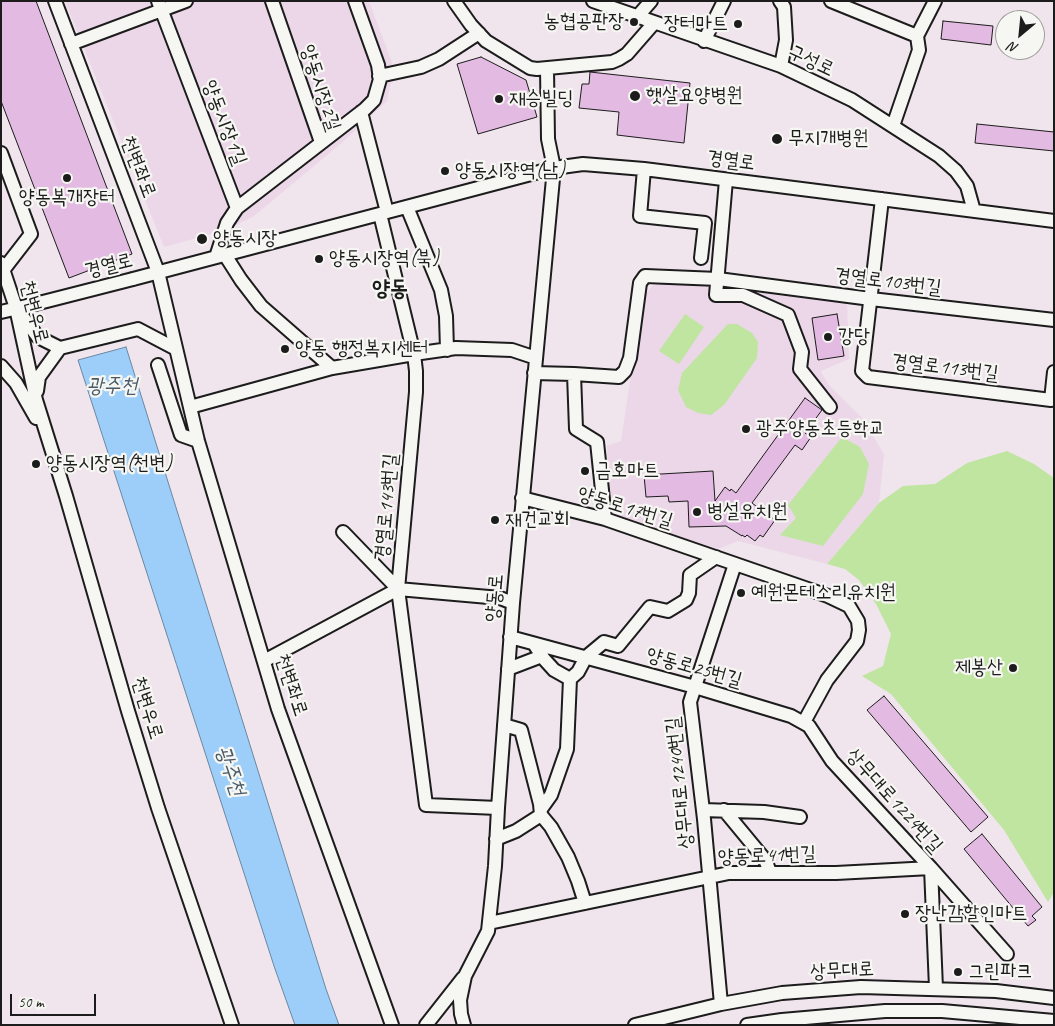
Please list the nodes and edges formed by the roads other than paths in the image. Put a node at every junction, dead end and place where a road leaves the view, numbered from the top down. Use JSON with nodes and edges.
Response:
{"nodes":[{"id":1,"x":55,"y":1,"type":"edge"},
{"id":2,"x":186,"y":1,"type":"edge"},
{"id":3,"x":272,"y":1,"type":"edge"},
{"id":4,"x":356,"y":1,"type":"edge"},
{"id":5,"x":454,"y":1,"type":"edge"},
{"id":6,"x":593,"y":1,"type":"edge"},
{"id":7,"x":651,"y":1,"type":"edge"},
{"id":8,"x":724,"y":1,"type":"edge"},
{"id":9,"x":780,"y":1,"type":"edge"},
{"id":10,"x":831,"y":1,"type":"edge"},
{"id":11,"x":935,"y":1,"type":"edge"},
{"id":12,"x":611,"y":4,"type":"edge"},
{"id":13,"x":159,"y":6,"type":"edge"},
{"id":14,"x":637,"y":17,"type":"junction"},
{"id":15,"x":654,"y":23,"type":"junction"},
{"id":16,"x":479,"y":33,"type":"junction"},
{"id":17,"x":917,"y":36,"type":"junction"},
{"id":18,"x":704,"y":41,"type":"junction"},
{"id":19,"x":71,"y":44,"type":"junction"},
{"id":20,"x":781,"y":66,"type":"junction"},
{"id":21,"x":547,"y":69,"type":"junction"},
{"id":22,"x":379,"y":76,"type":"junction"},
{"id":23,"x":361,"y":112,"type":"junction"},
{"id":24,"x":893,"y":126,"type":"junction"},
{"id":25,"x":322,"y":142,"type":"junction"},
{"id":26,"x":1,"y":153,"type":"edge"},
{"id":27,"x":554,"y":168,"type":"junction"},
{"id":28,"x":644,"y":169,"type":"junction"},
{"id":29,"x":726,"y":180,"type":"junction"},
{"id":30,"x":882,"y":199,"type":"junction"},
{"id":31,"x":407,"y":207,"type":"junction"},
{"id":32,"x":237,"y":208,"type":"junction"},
{"id":33,"x":974,"y":211,"type":"junction"},
{"id":34,"x":384,"y":213,"type":"junction"},
{"id":35,"x":1054,"y":221,"type":"edge"},
{"id":36,"x":221,"y":256,"type":"junction"},
{"id":37,"x":701,"y":258,"type":"dead end"},
{"id":38,"x":2,"y":266,"type":"edge"},
{"id":39,"x":158,"y":272,"type":"junction"},
{"id":40,"x":718,"y":284,"type":"junction"},
{"id":41,"x":871,"y":299,"type":"junction"},
{"id":42,"x":16,"y":308,"type":"junction"},
{"id":43,"x":1,"y":312,"type":"edge"},
{"id":44,"x":1054,"y":320,"type":"edge"},
{"id":45,"x":60,"y":348,"type":"junction"},
{"id":46,"x":176,"y":349,"type":"junction"},
{"id":47,"x":447,"y":350,"type":"junction"},
{"id":48,"x":414,"y":354,"type":"junction"},
{"id":49,"x":536,"y":358,"type":"junction"},
{"id":50,"x":158,"y":365,"type":"dead end"},
{"id":51,"x":1,"y":366,"type":"edge"},
{"id":52,"x":332,"y":368,"type":"junction"},
{"id":53,"x":1054,"y":372,"type":"edge"},
{"id":54,"x":534,"y":373,"type":"junction"},
{"id":55,"x":574,"y":374,"type":"junction"},
{"id":56,"x":36,"y":400,"type":"junction"},
{"id":57,"x":830,"y":406,"type":"dead end"},
{"id":58,"x":190,"y":407,"type":"junction"},
{"id":59,"x":48,"y":438,"type":"junction"},
{"id":60,"x":198,"y":441,"type":"junction"},
{"id":61,"x":522,"y":498,"type":"junction"},
{"id":62,"x":606,"y":519,"type":"junction"},
{"id":63,"x":343,"y":532,"type":"dead end"},
{"id":64,"x":716,"y":557,"type":"junction"},
{"id":65,"x":735,"y":564,"type":"junction"},
{"id":66,"x":398,"y":589,"type":"junction"},
{"id":67,"x":513,"y":603,"type":"junction"},
{"id":68,"x":510,"y":637,"type":"junction"},
{"id":69,"x":534,"y":644,"type":"junction"},
{"id":70,"x":542,"y":656,"type":"junction"},
{"id":71,"x":586,"y":657,"type":"junction"},
{"id":72,"x":264,"y":661,"type":"junction"},
{"id":73,"x":508,"y":669,"type":"junction"},
{"id":74,"x":570,"y":679,"type":"junction"},
{"id":75,"x":694,"y":687,"type":"junction"},
{"id":76,"x":791,"y":716,"type":"joint"},
{"id":77,"x":804,"y":722,"type":"junction"},
{"id":78,"x":504,"y":725,"type":"junction"},
{"id":79,"x":498,"y":808,"type":"junction"},
{"id":80,"x":703,"y":810,"type":"junction"},
{"id":81,"x":724,"y":810,"type":"junction"},
{"id":82,"x":541,"y":812,"type":"junction"},
{"id":83,"x":800,"y":817,"type":"dead end"},
{"id":84,"x":496,"y":839,"type":"junction"},
{"id":85,"x":932,"y":868,"type":"junction"},
{"id":86,"x":770,"y":872,"type":"junction"},
{"id":87,"x":708,"y":876,"type":"junction"},
{"id":88,"x":585,"y":903,"type":"junction"},
{"id":89,"x":489,"y":923,"type":"junction"},
{"id":90,"x":1007,"y":954,"type":"dead end"},
{"id":91,"x":465,"y":976,"type":"junction"},
{"id":92,"x":936,"y":988,"type":"junction"},
{"id":93,"x":1054,"y":998,"type":"edge"},
{"id":94,"x":721,"y":1004,"type":"junction"},
{"id":95,"x":1000,"y":1020,"type":"edge"},
{"id":96,"x":1054,"y":1021,"type":"edge"},
{"id":97,"x":779,"y":1022,"type":"edge"},
{"id":98,"x":232,"y":1025,"type":"edge"},
{"id":99,"x":392,"y":1025,"type":"edge"},
{"id":100,"x":426,"y":1025,"type":"edge"},
{"id":101,"x":464,"y":1025,"type":"edge"},
{"id":102,"x":635,"y":1025,"type":"edge"},
{"id":103,"x":747,"y":1025,"type":"edge"}],
"edges":[{"from":1,"to":19,"type":"street","name":"천변좌로"},
{"from":2,"to":13,"type":"street"},
{"from":3,"to":25,"type":"street","name":"양동시장2길"},
{"from":4,"to":22,"type":"street"},
{"from":5,"to":16,"type":"street"},
{"from":6,"to":12,"type":"street","name":"구성로"},
{"from":7,"to":14,"type":"street"},
{"from":8,"to":18,"type":"street"},
{"from":9,"to":20,"type":"street"},
{"from":10,"to":17,"type":"street"},
{"from":11,"to":17,"type":"street"},
{"from":12,"to":14,"type":"street","name":"구성로"},
{"from":13,"to":19,"type":"street"},
{"from":13,"to":32,"type":"street","name":"양동시장1길"},
{"from":14,"to":15,"type":"street","name":"구성로"},
{"from":15,"to":18,"type":"street","name":"구성로"},
{"from":15,"to":21,"type":"street"},
{"from":16,"to":21,"type":"street"},
{"from":16,"to":22,"type":"street"},
{"from":17,"to":24,"type":"street"},
{"from":18,"to":20,"type":"street","name":"구성로"},
{"from":19,"to":39,"type":"street","name":"천변좌로"},
{"from":20,"to":24,"type":"street","name":"구성로"},
{"from":21,"to":27,"type":"street","name":"양동로"},
{"from":22,"to":23,"type":"street"},
{"from":23,"to":25,"type":"street"},
{"from":23,"to":34,"type":"street","name":"경열로143번길"},
{"from":24,"to":33,"type":"street","name":"구성로"},
{"from":25,"to":32,"type":"street","name":"양동시장2길"},
{"from":26,"to":38,"type":"street"},
{"from":27,"to":28,"type":"street","name":"경열로"},
{"from":27,"to":31,"type":"street","name":"경열로"},
{"from":27,"to":49,"type":"street","name":"양동로"},
{"from":28,"to":29,"type":"street","name":"경열로"},
{"from":28,"to":37,"type":"street"},
{"from":29,"to":30,"type":"street","name":"경열로"},
{"from":29,"to":40,"type":"street"},
{"from":30,"to":33,"type":"street","name":"경열로"},
{"from":30,"to":41,"type":"street","name":"경열로113번길"},
{"from":31,"to":34,"type":"street","name":"경열로"},
{"from":31,"to":47,"type":"street"},
{"from":32,"to":36,"type":"street"},
{"from":33,"to":35,"type":"street","name":"경열로"},
{"from":34,"to":36,"type":"street","name":"경열로"},
{"from":34,"to":48,"type":"street","name":"경열로143번길"},
{"from":36,"to":39,"type":"street","name":"경열로"},
{"from":36,"to":52,"type":"street"},
{"from":38,"to":42,"type":"street","name":"천변우로"},
{"from":39,"to":42,"type":"street","name":"경열로","bridge":true},
{"from":39,"to":46,"type":"street","name":"천변좌로"},
{"from":40,"to":41,"type":"street","name":"경열로103번길"},
{"from":40,"to":55,"type":"street","name":"경열로103번길"},
{"from":40,"to":57,"type":"street"},
{"from":41,"to":44,"type":"street","name":"경열로103번길"},
{"from":41,"to":53,"type":"street","name":"경열로113번길"},
{"from":42,"to":43,"type":"street","name":"경열로"},
{"from":42,"to":45,"type":"street"},
{"from":42,"to":56,"type":"street","name":"천변우로"},
{"from":45,"to":46,"type":"street"},
{"from":45,"to":56,"type":"street","name":"천변우로"},
{"from":46,"to":58,"type":"street","name":"천변좌로"},
{"from":47,"to":48,"type":"street"},
{"from":47,"to":49,"type":"street"},
{"from":48,"to":52,"type":"street"},
{"from":48,"to":66,"type":"street","name":"경열로143번길"},
{"from":49,"to":54,"type":"street","name":"양동로"},
{"from":50,"to":60,"type":"street"},
{"from":51,"to":59,"type":"street"},
{"from":52,"to":58,"type":"street"},
{"from":54,"to":55,"type":"street"},
{"from":54,"to":61,"type":"street","name":"양동로"},
{"from":55,"to":62,"type":"street"},
{"from":56,"to":59,"type":"street","name":"천변우로"},
{"from":58,"to":60,"type":"street","name":"천변좌로"},
{"from":59,"to":98,"type":"street","name":"천변우로"},
{"from":60,"to":72,"type":"street","name":"천변좌로"},
{"from":61,"to":62,"type":"street","name":"양동로17번길"},
{"from":61,"to":67,"type":"street","name":"양동로"},
{"from":62,"to":64,"type":"street","name":"양동로17번길"},
{"from":63,"to":66,"type":"street"},
{"from":64,"to":65,"type":"street","name":"양동로17번길"},
{"from":64,"to":71,"type":"street"},
{"from":65,"to":75,"type":"street","name":"상무대로1240번길"},
{"from":65,"to":77,"type":"street","name":"양동로17번길"},
{"from":66,"to":67,"type":"street"},
{"from":66,"to":72,"type":"street"},
{"from":66,"to":79,"type":"street","name":"경열로143번길"},
{"from":67,"to":68,"type":"street","name":"양동로"},
{"from":68,"to":69,"type":"street","name":"양동로25번길"},
{"from":68,"to":73,"type":"street","name":"양동로"},
{"from":69,"to":70,"type":"street"},
{"from":69,"to":71,"type":"street","name":"양동로25번길"},
{"from":70,"to":73,"type":"street"},
{"from":70,"to":74,"type":"street"},
{"from":71,"to":74,"type":"street"},
{"from":71,"to":75,"type":"street","name":"양동로25번길"},
{"from":72,"to":99,"type":"street","name":"천변좌로"},
{"from":73,"to":78,"type":"street","name":"양동로"},
{"from":74,"to":82,"type":"street"},
{"from":75,"to":76,"type":"street","name":"양동로25번길"},
{"from":75,"to":80,"type":"street","name":"상무대로1240번길"},
{"from":76,"to":77,"type":"street","name":"상무대로1224번길"},
{"from":77,"to":85,"type":"street","name":"상무대로1224번길"},
{"from":78,"to":79,"type":"street","name":"양동로"},
{"from":78,"to":82,"type":"street"},
{"from":79,"to":84,"type":"street","name":"양동로"},
{"from":80,"to":81,"type":"street"},
{"from":80,"to":87,"type":"street","name":"상무대로1240번길"},
{"from":81,"to":83,"type":"street"},
{"from":81,"to":86,"type":"street"},
{"from":82,"to":84,"type":"street"},
{"from":82,"to":88,"type":"street"},
{"from":84,"to":89,"type":"street","name":"양동로"},
{"from":85,"to":86,"type":"street","name":"양동로41번길"},
{"from":85,"to":90,"type":"street"},
{"from":85,"to":92,"type":"street","name":"상무대로1224번길"},
{"from":86,"to":87,"type":"street","name":"양동로41번길"},
{"from":87,"to":88,"type":"street","name":"양동로41번길"},
{"from":87,"to":94,"type":"street","name":"상무대로1240번길"},
{"from":88,"to":89,"type":"street","name":"양동로41번길"},
{"from":89,"to":91,"type":"street","name":"양동로"},
{"from":91,"to":100,"type":"street"},
{"from":91,"to":101,"type":"street","name":"양동로"},
{"from":92,"to":93,"type":"street","name":"상무대로"},
{"from":92,"to":94,"type":"street","name":"상무대로"},
{"from":94,"to":102,"type":"street","name":"상무대로"},
{"from":95,"to":96,"type":"street"},
{"from":95,"to":97,"type":"street"},
{"from":97,"to":103,"type":"street"}]}
